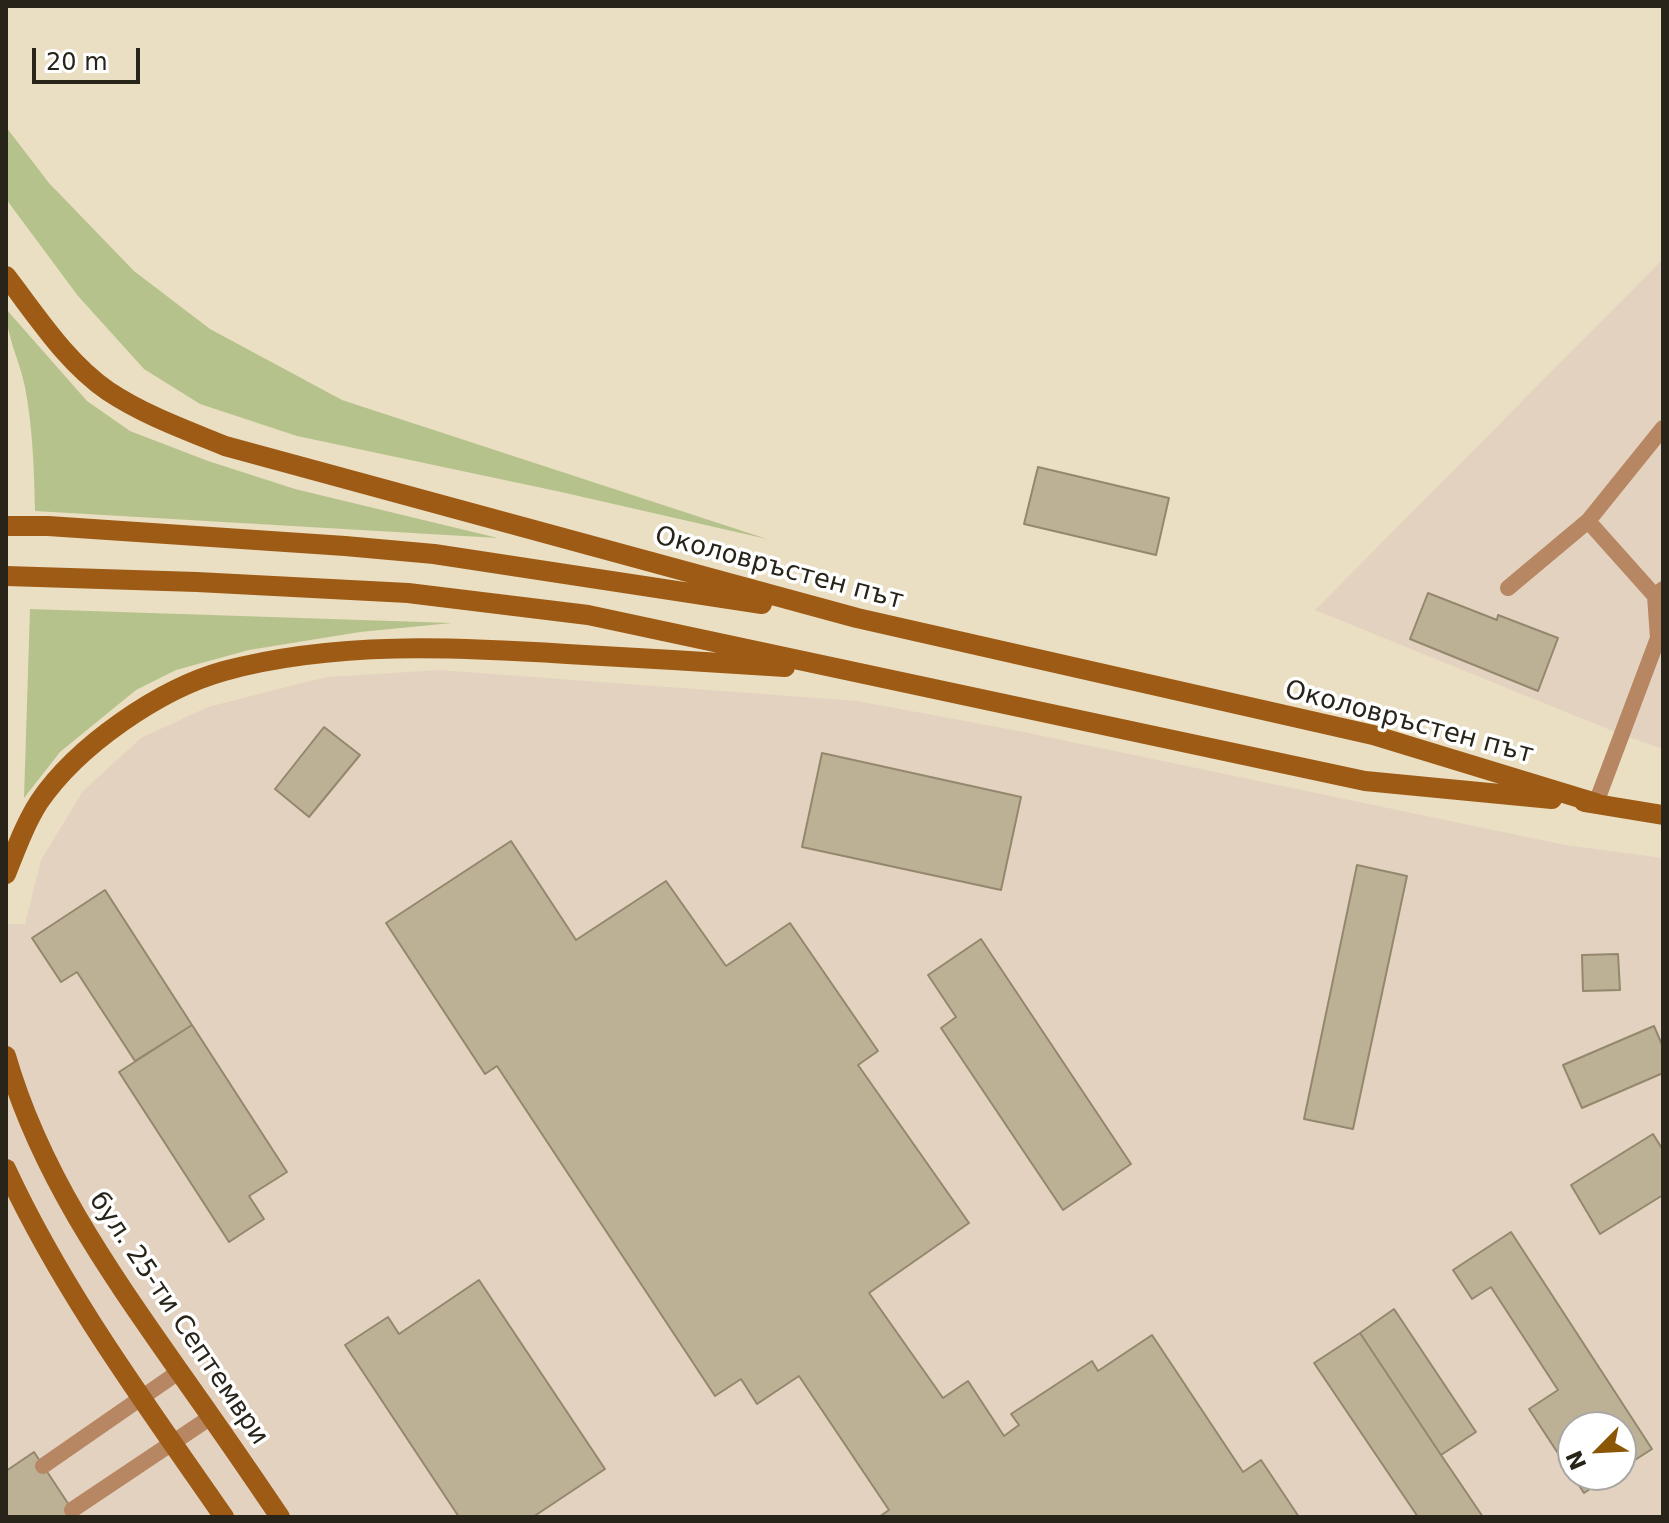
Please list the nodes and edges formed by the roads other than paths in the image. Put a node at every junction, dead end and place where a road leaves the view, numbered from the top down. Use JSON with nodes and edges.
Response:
{"nodes":[{"id":1,"x":6,"y":276,"type":"edge"},
{"id":2,"x":1663,"y":428,"type":"edge"},
{"id":3,"x":1588,"y":521,"type":"junction"},
{"id":4,"x":6,"y":526,"type":"edge"},
{"id":5,"x":6,"y":576,"type":"edge"},
{"id":6,"x":1508,"y":588,"type":"dead end"},
{"id":7,"x":1659,"y":592,"type":"edge"},
{"id":8,"x":857,"y":618,"type":"junction"},
{"id":9,"x":855,"y":671,"type":"junction"},
{"id":10,"x":1596,"y":803,"type":"junction"},
{"id":11,"x":1663,"y":815,"type":"edge"},
{"id":12,"x":6,"y":874,"type":"edge"},
{"id":13,"x":6,"y":1056,"type":"edge"},
{"id":14,"x":6,"y":1169,"type":"edge"},
{"id":15,"x":180,"y":1371,"type":"junction"},
{"id":16,"x":141,"y":1397,"type":"junction"},
{"id":17,"x":211,"y":1417,"type":"junction"},
{"id":18,"x":173,"y":1443,"type":"junction"},
{"id":19,"x":43,"y":1466,"type":"dead end"},
{"id":20,"x":72,"y":1510,"type":"dead end"},
{"id":21,"x":224,"y":1517,"type":"edge"},
{"id":22,"x":280,"y":1517,"type":"edge"}],
"edges":[{"from":1,"to":8,"type":"main road","name":"Околовръстен път"},
{"from":2,"to":3,"type":"lane"},
{"from":3,"to":6,"type":"lane"},
{"from":3,"to":7,"type":"lane"},
{"from":4,"to":8,"type":"main road"},
{"from":5,"to":9,"type":"main road","name":"Околовръстен път"},
{"from":7,"to":10,"type":"lane"},
{"from":8,"to":10,"type":"main road","name":"Околовръстен път"},
{"from":9,"to":10,"type":"main road","name":"Околовръстен път"},
{"from":9,"to":12,"type":"main road"},
{"from":10,"to":11,"type":"main road","name":"Околовръстен път"},
{"from":13,"to":15,"type":"main road","name":"бул. 25-ти Септември"},
{"from":14,"to":16,"type":"main road"},
{"from":15,"to":16,"type":"lane"},
{"from":15,"to":17,"type":"main road","name":"бул. 25-ти Септември"},
{"from":16,"to":18,"type":"main road"},
{"from":16,"to":19,"type":"lane"},
{"from":17,"to":18,"type":"lane"},
{"from":17,"to":22,"type":"main road","name":"бул. 25-ти Септември"},
{"from":18,"to":20,"type":"lane"},
{"from":18,"to":21,"type":"main road"}]}
